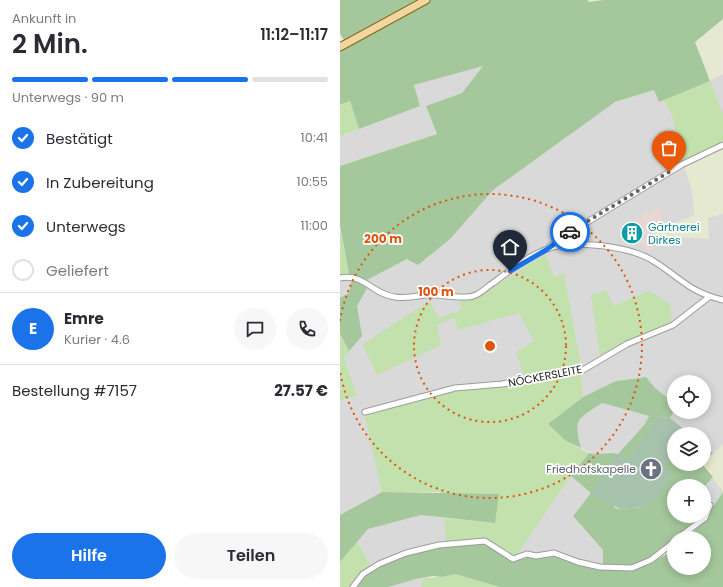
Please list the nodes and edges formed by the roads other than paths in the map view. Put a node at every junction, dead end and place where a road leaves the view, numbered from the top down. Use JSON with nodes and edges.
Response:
{"nodes":[{"id":1,"x":426,"y":0,"type":"edge"},
{"id":2,"x":340,"y":47,"type":"edge"},
{"id":3,"x":723,"y":145,"type":"edge"},
{"id":4,"x":546,"y":250,"type":"junction"},
{"id":5,"x":340,"y":278,"type":"edge"},
{"id":6,"x":709,"y":297,"type":"junction"},
{"id":7,"x":723,"y":300,"type":"edge"},
{"id":8,"x":365,"y":412,"type":"dead end"},
{"id":9,"x":698,"y":523,"type":"edge"},
{"id":10,"x":687,"y":531,"type":"edge"},
{"id":11,"x":667,"y":547,"type":"edge"},
{"id":12,"x":353,"y":587,"type":"edge"}],
"edges":[{"from":1,"to":2,"type":"main road"},
{"from":3,"to":4,"type":"street"},
{"from":4,"to":5,"type":"street"},
{"from":4,"to":6,"type":"street"},
{"from":6,"to":7,"type":"street"},
{"from":6,"to":8,"type":"street","name":"NÖCKERSLEITE"},
{"from":9,"to":10,"type":"street"},
{"from":11,"to":12,"type":"street"}]}
